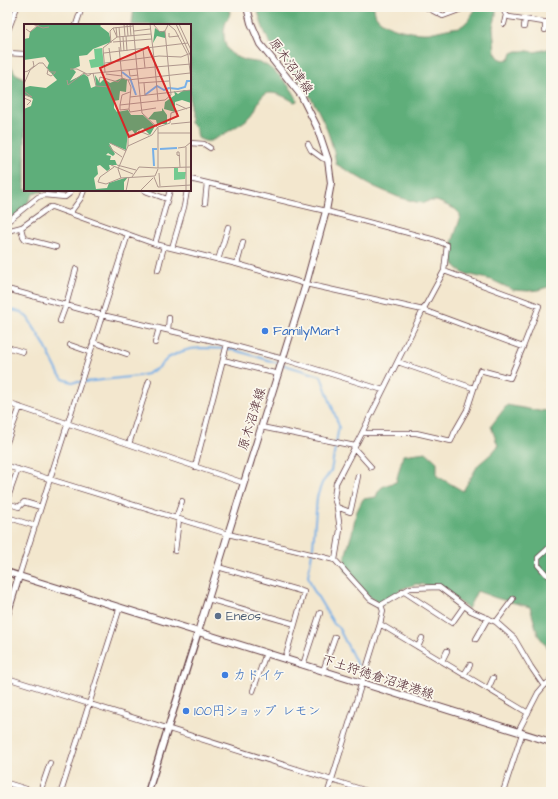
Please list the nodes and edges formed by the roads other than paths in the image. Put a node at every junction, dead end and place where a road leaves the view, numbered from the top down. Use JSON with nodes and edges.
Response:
{"nodes":[{"id":1,"x":17,"y":7,"type":"edge"},
{"id":2,"x":82,"y":7,"type":"edge"},
{"id":3,"x":247,"y":7,"type":"edge"},
{"id":4,"x":426,"y":7,"type":"edge"},
{"id":5,"x":467,"y":7,"type":"edge"},
{"id":6,"x":502,"y":7,"type":"edge"},
{"id":7,"x":506,"y":15,"type":"junction"},
{"id":8,"x":524,"y":19,"type":"junction"},
{"id":9,"x":545,"y":22,"type":"junction"},
{"id":10,"x":551,"y":23,"type":"edge"},
{"id":11,"x":76,"y":24,"type":"edge"},
{"id":12,"x":504,"y":24,"type":"dead end"},
{"id":13,"x":524,"y":27,"type":"dead end"},
{"id":14,"x":545,"y":30,"type":"dead end"},
{"id":15,"x":7,"y":33,"type":"edge"},
{"id":16,"x":7,"y":53,"type":"edge"},
{"id":17,"x":24,"y":54,"type":"edge"},
{"id":18,"x":191,"y":143,"type":"edge"},
{"id":19,"x":308,"y":144,"type":"dead end"},
{"id":20,"x":210,"y":148,"type":"dead end"},
{"id":21,"x":328,"y":160,"type":"junction"},
{"id":22,"x":191,"y":179,"type":"edge"},
{"id":23,"x":207,"y":183,"type":"junction"},
{"id":24,"x":70,"y":191,"type":"edge"},
{"id":25,"x":84,"y":191,"type":"edge"},
{"id":26,"x":146,"y":191,"type":"edge"},
{"id":27,"x":170,"y":191,"type":"edge"},
{"id":28,"x":187,"y":191,"type":"edge"},
{"id":29,"x":167,"y":199,"type":"junction"},
{"id":30,"x":205,"y":203,"type":"dead end"},
{"id":31,"x":326,"y":211,"type":"junction"},
{"id":32,"x":70,"y":213,"type":"junction"},
{"id":33,"x":7,"y":222,"type":"edge"},
{"id":34,"x":228,"y":227,"type":"dead end"},
{"id":35,"x":20,"y":228,"type":"junction"},
{"id":36,"x":7,"y":231,"type":"edge"},
{"id":37,"x":128,"y":234,"type":"junction"},
{"id":38,"x":243,"y":242,"type":"dead end"},
{"id":39,"x":155,"y":244,"type":"junction"},
{"id":40,"x":164,"y":246,"type":"junction"},
{"id":41,"x":56,"y":247,"type":"dead end"},
{"id":42,"x":172,"y":248,"type":"junction"},
{"id":43,"x":218,"y":260,"type":"junction"},
{"id":44,"x":237,"y":264,"type":"junction"},
{"id":45,"x":76,"y":269,"type":"dead end"},
{"id":46,"x":158,"y":270,"type":"dead end"},
{"id":47,"x":444,"y":271,"type":"junction"},
{"id":48,"x":306,"y":284,"type":"junction"},
{"id":49,"x":7,"y":289,"type":"edge"},
{"id":50,"x":66,"y":305,"type":"junction"},
{"id":51,"x":423,"y":310,"type":"junction"},
{"id":52,"x":102,"y":315,"type":"junction"},
{"id":53,"x":169,"y":318,"type":"dead end"},
{"id":54,"x":60,"y":321,"type":"dead end"},
{"id":55,"x":159,"y":328,"type":"junction"},
{"id":56,"x":168,"y":330,"type":"junction"},
{"id":57,"x":93,"y":342,"type":"junction"},
{"id":58,"x":155,"y":343,"type":"dead end"},
{"id":59,"x":227,"y":344,"type":"junction"},
{"id":60,"x":70,"y":345,"type":"dead end"},
{"id":61,"x":7,"y":347,"type":"edge"},
{"id":62,"x":523,"y":348,"type":"junction"},
{"id":63,"x":24,"y":352,"type":"dead end"},
{"id":64,"x":90,"y":352,"type":"junction"},
{"id":65,"x":127,"y":354,"type":"dead end"},
{"id":66,"x":223,"y":360,"type":"junction"},
{"id":67,"x":283,"y":360,"type":"junction"},
{"id":68,"x":398,"y":362,"type":"junction"},
{"id":69,"x":279,"y":371,"type":"junction"},
{"id":70,"x":149,"y":381,"type":"dead end"},
{"id":71,"x":473,"y":388,"type":"junction"},
{"id":72,"x":383,"y":390,"type":"junction"},
{"id":73,"x":7,"y":403,"type":"edge"},
{"id":74,"x":20,"y":407,"type":"junction"},
{"id":75,"x":68,"y":424,"type":"junction"},
{"id":76,"x":261,"y":427,"type":"junction"},
{"id":77,"x":362,"y":433,"type":"junction"},
{"id":78,"x":7,"y":442,"type":"edge"},
{"id":79,"x":129,"y":444,"type":"junction"},
{"id":80,"x":355,"y":447,"type":"junction"},
{"id":81,"x":7,"y":466,"type":"edge"},
{"id":82,"x":195,"y":467,"type":"junction"},
{"id":83,"x":371,"y":467,"type":"dead end"},
{"id":84,"x":18,"y":469,"type":"junction"},
{"id":85,"x":358,"y":476,"type":"dead end"},
{"id":86,"x":51,"y":479,"type":"junction"},
{"id":87,"x":244,"y":483,"type":"junction"},
{"id":88,"x":182,"y":501,"type":"dead end"},
{"id":89,"x":7,"y":502,"type":"edge"},
{"id":90,"x":41,"y":507,"type":"junction"},
{"id":91,"x":337,"y":508,"type":"junction"},
{"id":92,"x":7,"y":517,"type":"edge"},
{"id":93,"x":178,"y":519,"type":"junction"},
{"id":94,"x":35,"y":526,"type":"junction"},
{"id":95,"x":228,"y":534,"type":"junction"},
{"id":96,"x":551,"y":546,"type":"edge"},
{"id":97,"x":175,"y":551,"type":"dead end"},
{"id":98,"x":335,"y":560,"type":"junction"},
{"id":99,"x":218,"y":567,"type":"junction"},
{"id":100,"x":7,"y":572,"type":"edge"},
{"id":101,"x":19,"y":576,"type":"junction"},
{"id":102,"x":551,"y":576,"type":"edge"},
{"id":103,"x":403,"y":591,"type":"junction"},
{"id":104,"x":208,"y":599,"type":"junction"},
{"id":105,"x":513,"y":599,"type":"dead end"},
{"id":106,"x":381,"y":605,"type":"junction"},
{"id":107,"x":464,"y":606,"type":"junction"},
{"id":108,"x":120,"y":607,"type":"junction"},
{"id":109,"x":320,"y":613,"type":"dead end"},
{"id":110,"x":7,"y":616,"type":"edge"},
{"id":111,"x":488,"y":618,"type":"junction"},
{"id":112,"x":496,"y":622,"type":"junction"},
{"id":113,"x":295,"y":624,"type":"junction"},
{"id":114,"x":380,"y":624,"type":"junction"},
{"id":115,"x":198,"y":632,"type":"junction"},
{"id":116,"x":335,"y":637,"type":"dead end"},
{"id":117,"x":422,"y":638,"type":"dead end"},
{"id":118,"x":476,"y":639,"type":"dead end"},
{"id":119,"x":418,"y":647,"type":"junction"},
{"id":120,"x":447,"y":651,"type":"dead end"},
{"id":121,"x":266,"y":653,"type":"junction"},
{"id":122,"x":285,"y":659,"type":"junction"},
{"id":123,"x":442,"y":661,"type":"junction"},
{"id":124,"x":303,"y":664,"type":"junction"},
{"id":125,"x":470,"y":665,"type":"dead end"},
{"id":126,"x":323,"y":671,"type":"junction"},
{"id":127,"x":464,"y":675,"type":"junction"},
{"id":128,"x":7,"y":678,"type":"edge"},
{"id":129,"x":493,"y":678,"type":"dead end"},
{"id":130,"x":551,"y":680,"type":"edge"},
{"id":131,"x":361,"y":683,"type":"junction"},
{"id":132,"x":544,"y":686,"type":"junction"},
{"id":133,"x":488,"y":689,"type":"junction"},
{"id":134,"x":253,"y":691,"type":"dead end"},
{"id":135,"x":89,"y":704,"type":"junction"},
{"id":136,"x":528,"y":713,"type":"junction"},
{"id":137,"x":168,"y":728,"type":"junction"},
{"id":138,"x":520,"y":733,"type":"junction"},
{"id":139,"x":551,"y":742,"type":"edge"},
{"id":140,"x":50,"y":762,"type":"dead end"},
{"id":141,"x":331,"y":780,"type":"junction"},
{"id":142,"x":7,"y":783,"type":"edge"},
{"id":143,"x":36,"y":792,"type":"edge"},
{"id":144,"x":40,"y":792,"type":"edge"},
{"id":145,"x":61,"y":792,"type":"edge"},
{"id":146,"x":148,"y":792,"type":"edge"},
{"id":147,"x":328,"y":792,"type":"edge"},
{"id":148,"x":370,"y":792,"type":"edge"},
{"id":149,"x":503,"y":792,"type":"edge"}],
"edges":[{"from":1,"to":15,"type":"street"},
{"from":2,"to":11,"type":"street"},
{"from":3,"to":21,"type":"main road","name":"原木沼津線"},
{"from":4,"to":5,"type":"street"},
{"from":6,"to":7,"type":"street"},
{"from":7,"to":8,"type":"street"},
{"from":7,"to":12,"type":"street"},
{"from":8,"to":9,"type":"street"},
{"from":8,"to":13,"type":"street"},
{"from":9,"to":10,"type":"street"},
{"from":9,"to":14,"type":"street"},
{"from":16,"to":17,"type":"street"},
{"from":18,"to":20,"type":"street"},
{"from":19,"to":21,"type":"street"},
{"from":21,"to":31,"type":"main road","name":"原木沼津線"},
{"from":22,"to":23,"type":"street"},
{"from":23,"to":30,"type":"street"},
{"from":23,"to":31,"type":"street"},
{"from":24,"to":33,"type":"street"},
{"from":25,"to":32,"type":"street"},
{"from":26,"to":29,"type":"street"},
{"from":27,"to":29,"type":"street"},
{"from":28,"to":42,"type":"street"},
{"from":29,"to":39,"type":"street"},
{"from":31,"to":47,"type":"street"},
{"from":31,"to":48,"type":"main road","name":"原木沼津線"},
{"from":32,"to":35,"type":"street"},
{"from":32,"to":37,"type":"street"},
{"from":34,"to":43,"type":"street"},
{"from":35,"to":36,"type":"street"},
{"from":35,"to":41,"type":"street"},
{"from":37,"to":39,"type":"street"},
{"from":37,"to":52,"type":"street"},
{"from":38,"to":44,"type":"street"},
{"from":39,"to":40,"type":"street"},
{"from":40,"to":42,"type":"street"},
{"from":40,"to":46,"type":"street"},
{"from":42,"to":43,"type":"street"},
{"from":43,"to":44,"type":"street"},
{"from":44,"to":48,"type":"street"},
{"from":45,"to":50,"type":"street"},
{"from":47,"to":51,"type":"street"},
{"from":47,"to":62,"type":"street"},
{"from":48,"to":51,"type":"street"},
{"from":48,"to":67,"type":"main road","name":"原木沼津線"},
{"from":49,"to":50,"type":"street"},
{"from":50,"to":52,"type":"street"},
{"from":50,"to":54,"type":"street"},
{"from":51,"to":62,"type":"street"},
{"from":51,"to":68,"type":"street"},
{"from":52,"to":55,"type":"street"},
{"from":52,"to":57,"type":"street"},
{"from":53,"to":56,"type":"street"},
{"from":55,"to":56,"type":"street"},
{"from":55,"to":58,"type":"street"},
{"from":56,"to":59,"type":"street"},
{"from":57,"to":64,"type":"street"},
{"from":57,"to":65,"type":"street"},
{"from":59,"to":66,"type":"street"},
{"from":59,"to":67,"type":"street"},
{"from":60,"to":64,"type":"street"},
{"from":61,"to":63,"type":"street"},
{"from":62,"to":71,"type":"street"},
{"from":64,"to":75,"type":"street"},
{"from":66,"to":69,"type":"street"},
{"from":66,"to":82,"type":"street"},
{"from":67,"to":69,"type":"main road","name":"原木沼津線"},
{"from":67,"to":72,"type":"street"},
{"from":68,"to":71,"type":"street"},
{"from":68,"to":72,"type":"street"},
{"from":69,"to":76,"type":"main road","name":"原木沼津線"},
{"from":70,"to":79,"type":"street"},
{"from":71,"to":77,"type":"street"},
{"from":72,"to":77,"type":"street"},
{"from":73,"to":74,"type":"street"},
{"from":74,"to":75,"type":"street"},
{"from":74,"to":78,"type":"street"},
{"from":75,"to":79,"type":"street"},
{"from":75,"to":86,"type":"street"},
{"from":76,"to":80,"type":"street"},
{"from":76,"to":87,"type":"main road","name":"原木沼津線"},
{"from":77,"to":80,"type":"street"},
{"from":79,"to":82,"type":"street"},
{"from":80,"to":83,"type":"street"},
{"from":80,"to":91,"type":"street"},
{"from":81,"to":84,"type":"street"},
{"from":82,"to":87,"type":"street"},
{"from":84,"to":86,"type":"street"},
{"from":84,"to":89,"type":"street"},
{"from":85,"to":91,"type":"street"},
{"from":86,"to":90,"type":"street"},
{"from":86,"to":93,"type":"street"},
{"from":87,"to":95,"type":"main road","name":"原木沼津線"},
{"from":88,"to":93,"type":"street"},
{"from":89,"to":90,"type":"street"},
{"from":90,"to":94,"type":"street"},
{"from":91,"to":98,"type":"street"},
{"from":92,"to":94,"type":"street"},
{"from":93,"to":95,"type":"street"},
{"from":93,"to":97,"type":"street"},
{"from":94,"to":101,"type":"street"},
{"from":95,"to":98,"type":"street"},
{"from":95,"to":99,"type":"main road","name":"原木沼津線"},
{"from":96,"to":102,"type":"street"},
{"from":98,"to":106,"type":"street"},
{"from":99,"to":104,"type":"main road","name":"原木沼津線"},
{"from":99,"to":113,"type":"street"},
{"from":100,"to":101,"type":"street"},
{"from":101,"to":108,"type":"main road"},
{"from":101,"to":110,"type":"main road"},
{"from":103,"to":106,"type":"street"},
{"from":103,"to":107,"type":"street"},
{"from":103,"to":107,"type":"street"},
{"from":104,"to":113,"type":"street"},
{"from":104,"to":115,"type":"main road","name":"原木沼津線"},
{"from":105,"to":112,"type":"street"},
{"from":106,"to":114,"type":"street"},
{"from":107,"to":111,"type":"street"},
{"from":108,"to":115,"type":"main road"},
{"from":108,"to":135,"type":"street"},
{"from":109,"to":124,"type":"street"},
{"from":111,"to":112,"type":"street"},
{"from":111,"to":118,"type":"street"},
{"from":112,"to":132,"type":"street"},
{"from":113,"to":122,"type":"street"},
{"from":114,"to":119,"type":"street"},
{"from":114,"to":131,"type":"street"},
{"from":115,"to":121,"type":"main road","name":"下土狩徳倉沼津港線"},
{"from":115,"to":137,"type":"street"},
{"from":116,"to":126,"type":"street"},
{"from":117,"to":119,"type":"street"},
{"from":119,"to":123,"type":"street"},
{"from":120,"to":123,"type":"street"},
{"from":121,"to":122,"type":"main road","name":"下土狩徳倉沼津港線"},
{"from":121,"to":134,"type":"street"},
{"from":122,"to":124,"type":"main road","name":"下土狩徳倉沼津港線"},
{"from":123,"to":127,"type":"street"},
{"from":124,"to":126,"type":"main road","name":"下土狩徳倉沼津港線"},
{"from":125,"to":127,"type":"street"},
{"from":126,"to":131,"type":"main road","name":"下土狩徳倉沼津港線"},
{"from":127,"to":133,"type":"street"},
{"from":128,"to":135,"type":"street"},
{"from":129,"to":133,"type":"street"},
{"from":130,"to":132,"type":"street"},
{"from":131,"to":138,"type":"main road","name":"下土狩徳倉沼津港線"},
{"from":131,"to":141,"type":"street"},
{"from":132,"to":136,"type":"street"},
{"from":133,"to":136,"type":"street"},
{"from":135,"to":137,"type":"street"},
{"from":135,"to":145,"type":"street"},
{"from":136,"to":138,"type":"street"},
{"from":137,"to":141,"type":"street"},
{"from":137,"to":146,"type":"street"},
{"from":138,"to":139,"type":"main road","name":"下土狩徳倉沼津港線"},
{"from":138,"to":149,"type":"street"},
{"from":140,"to":144,"type":"street"},
{"from":141,"to":147,"type":"street"},
{"from":141,"to":148,"type":"street"},
{"from":142,"to":143,"type":"street"}]}
